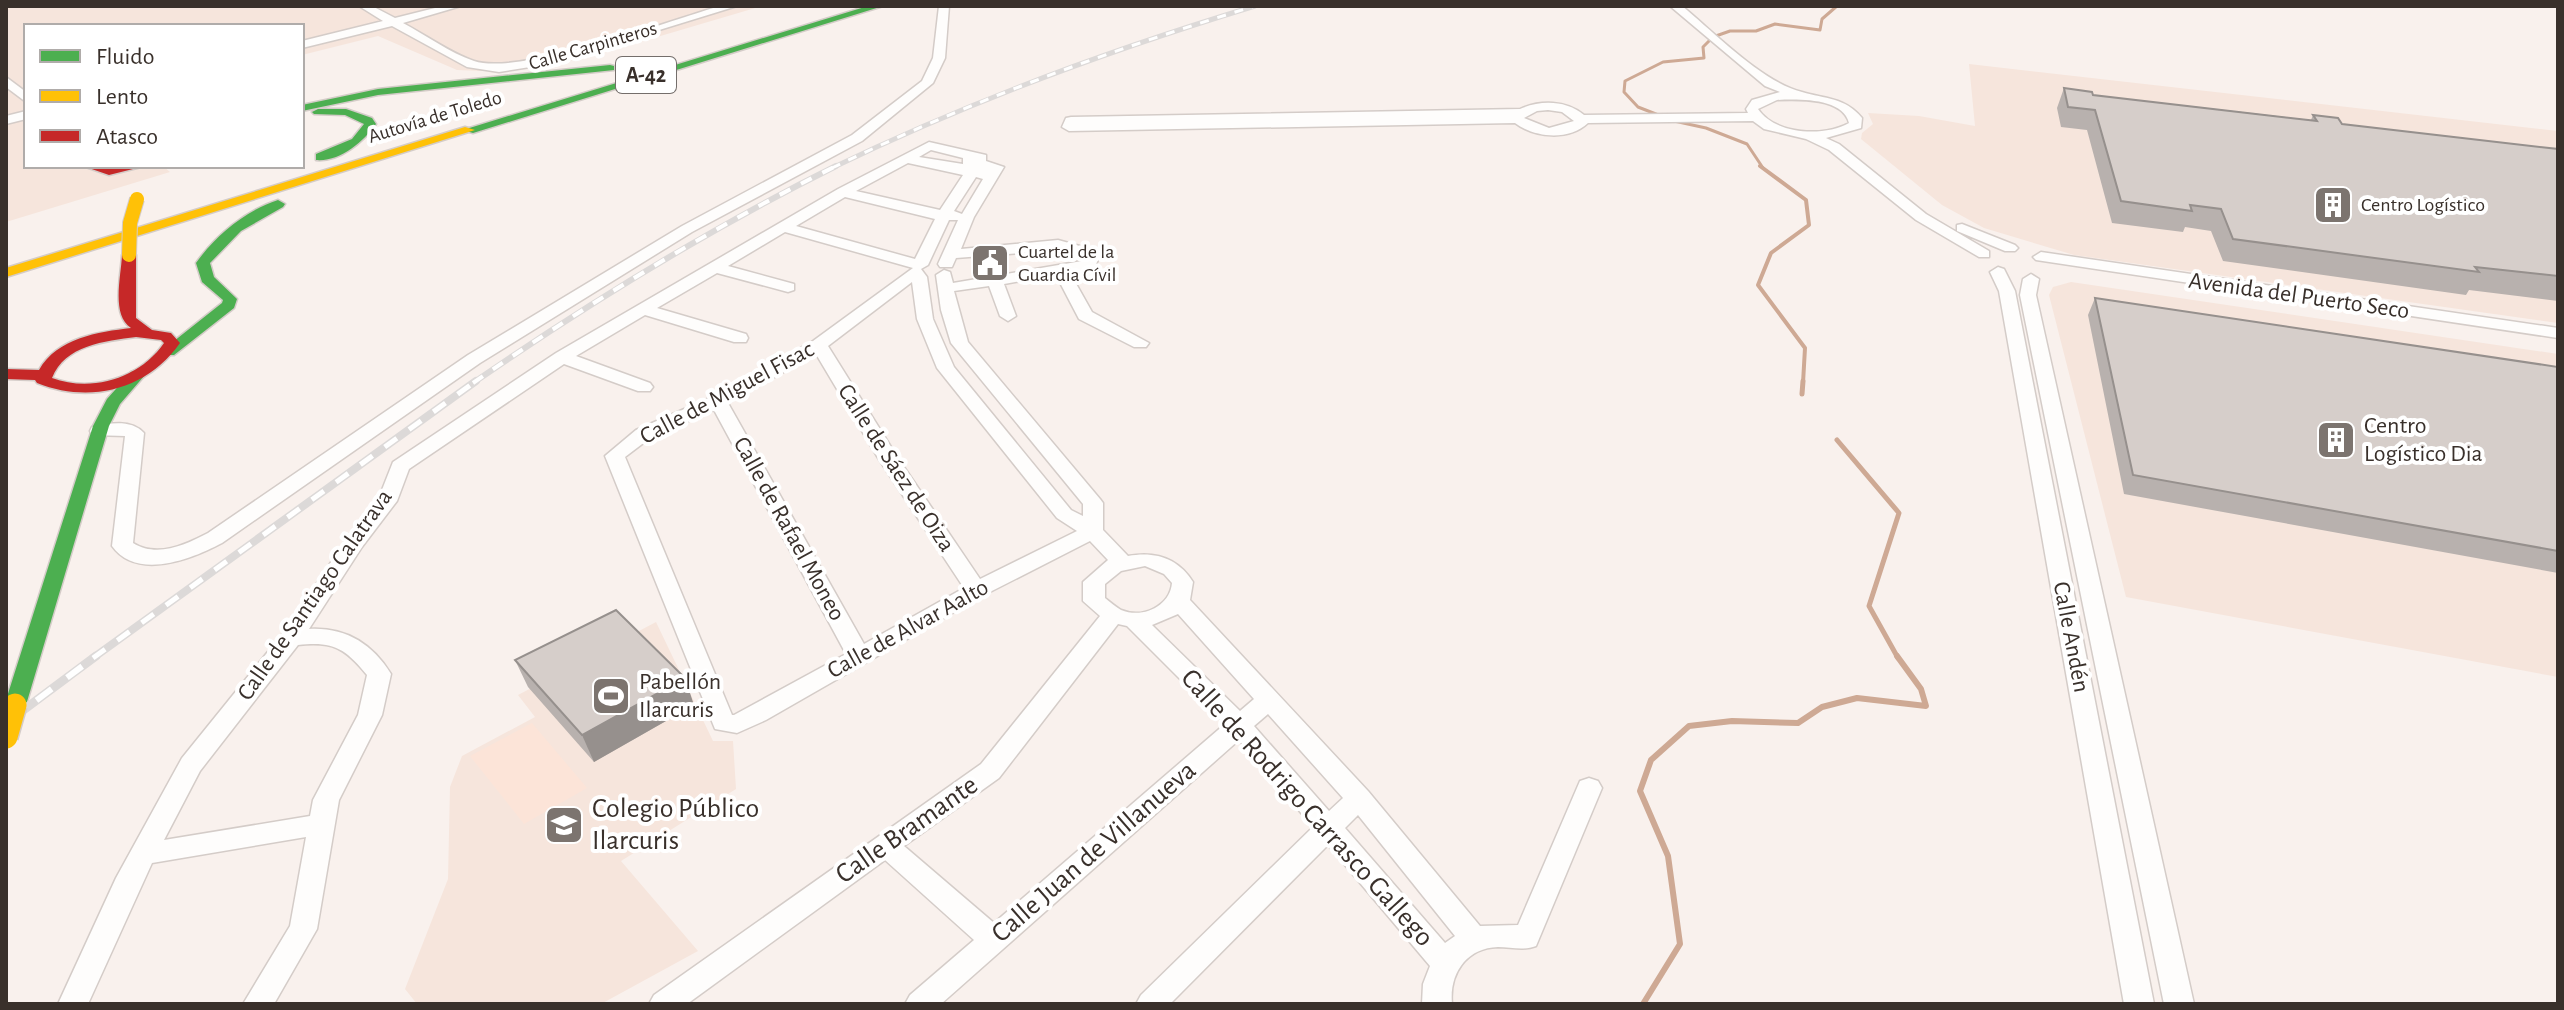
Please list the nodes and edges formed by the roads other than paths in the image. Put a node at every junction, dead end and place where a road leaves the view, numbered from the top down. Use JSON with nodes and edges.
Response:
{"nodes":[{"id":1,"x":364,"y":6,"type":"edge"},
{"id":2,"x":456,"y":6,"type":"edge"},
{"id":3,"x":699,"y":6,"type":"edge"},
{"id":4,"x":732,"y":6,"type":"edge"},
{"id":5,"x":837,"y":6,"type":"edge"},
{"id":6,"x":878,"y":6,"type":"edge"},
{"id":7,"x":944,"y":6,"type":"edge"},
{"id":8,"x":1664,"y":6,"type":"edge"},
{"id":9,"x":1675,"y":6,"type":"edge"},
{"id":10,"x":712,"y":12,"type":"junction"},
{"id":11,"x":395,"y":21,"type":"junction"},
{"id":12,"x":304,"y":44,"type":"edge"},
{"id":13,"x":645,"y":61,"type":"junction"},
{"id":14,"x":6,"y":69,"type":"edge"},
{"id":15,"x":6,"y":81,"type":"edge"},
{"id":16,"x":24,"y":83,"type":"edge"},
{"id":17,"x":24,"y":96,"type":"edge"},
{"id":18,"x":1808,"y":97,"type":"junction"},
{"id":19,"x":1764,"y":99,"type":"junction"},
{"id":20,"x":304,"y":110,"type":"edge"},
{"id":21,"x":304,"y":111,"type":"edge"},
{"id":22,"x":1755,"y":115,"type":"junction"},
{"id":23,"x":1518,"y":116,"type":"junction"},
{"id":24,"x":1580,"y":117,"type":"junction"},
{"id":25,"x":1070,"y":124,"type":"dead end"},
{"id":26,"x":1849,"y":130,"type":"junction"},
{"id":27,"x":1807,"y":135,"type":"junction"},
{"id":28,"x":414,"y":146,"type":"junction"},
{"id":29,"x":304,"y":164,"type":"edge"},
{"id":30,"x":304,"y":164,"type":"edge"},
{"id":31,"x":977,"y":165,"type":"junction"},
{"id":32,"x":97,"y":168,"type":"edge"},
{"id":33,"x":293,"y":168,"type":"edge"},
{"id":34,"x":143,"y":178,"type":"edge"},
{"id":35,"x":843,"y":192,"type":"junction"},
{"id":36,"x":944,"y":216,"type":"junction"},
{"id":37,"x":967,"y":217,"type":"junction"},
{"id":38,"x":782,"y":227,"type":"junction"},
{"id":39,"x":2010,"y":248,"type":"junction"},
{"id":40,"x":1984,"y":254,"type":"junction"},
{"id":41,"x":6,"y":257,"type":"edge"},
{"id":42,"x":2041,"y":257,"type":"junction"},
{"id":43,"x":714,"y":267,"type":"junction"},
{"id":44,"x":949,"y":270,"type":"junction"},
{"id":45,"x":1061,"y":270,"type":"junction"},
{"id":46,"x":918,"y":271,"type":"junction"},
{"id":47,"x":1998,"y":272,"type":"junction"},
{"id":48,"x":6,"y":273,"type":"edge"},
{"id":49,"x":2040,"y":277,"type":"junction"},
{"id":50,"x":995,"y":281,"type":"junction"},
{"id":51,"x":788,"y":287,"type":"dead end"},
{"id":52,"x":126,"y":304,"type":"junction"},
{"id":53,"x":643,"y":309,"type":"junction"},
{"id":54,"x":1008,"y":316,"type":"dead end"},
{"id":55,"x":145,"y":331,"type":"junction"},
{"id":56,"x":2558,"y":333,"type":"edge"},
{"id":57,"x":740,"y":338,"type":"dead end"},
{"id":58,"x":94,"y":340,"type":"junction"},
{"id":59,"x":1140,"y":343,"type":"dead end"},
{"id":60,"x":2558,"y":343,"type":"edge"},
{"id":61,"x":819,"y":345,"type":"junction"},
{"id":62,"x":169,"y":352,"type":"junction"},
{"id":63,"x":562,"y":357,"type":"junction"},
{"id":64,"x":6,"y":374,"type":"edge"},
{"id":65,"x":42,"y":375,"type":"junction"},
{"id":66,"x":137,"y":375,"type":"junction"},
{"id":67,"x":644,"y":387,"type":"dead end"},
{"id":68,"x":70,"y":389,"type":"junction"},
{"id":69,"x":718,"y":401,"type":"junction"},
{"id":70,"x":100,"y":428,"type":"junction"},
{"id":71,"x":1093,"y":531,"type":"junction"},
{"id":72,"x":1122,"y":562,"type":"junction"},
{"id":73,"x":976,"y":590,"type":"junction"},
{"id":74,"x":1179,"y":602,"type":"junction"},
{"id":75,"x":1124,"y":618,"type":"junction"},
{"id":76,"x":291,"y":638,"type":"junction"},
{"id":77,"x":859,"y":656,"type":"junction"},
{"id":78,"x":1267,"y":701,"type":"junction"},
{"id":79,"x":723,"y":723,"type":"joint"},
{"id":80,"x":1240,"y":725,"type":"junction"},
{"id":81,"x":6,"y":737,"type":"edge"},
{"id":82,"x":1589,"y":788,"type":"dead end"},
{"id":83,"x":1359,"y":798,"type":"junction"},
{"id":84,"x":321,"y":824,"type":"junction"},
{"id":85,"x":1328,"y":829,"type":"junction"},
{"id":86,"x":885,"y":845,"type":"junction"},
{"id":87,"x":144,"y":854,"type":"junction"},
{"id":88,"x":1474,"y":939,"type":"junction"},
{"id":89,"x":994,"y":940,"type":"junction"},
{"id":90,"x":1444,"y":962,"type":"junction"},
{"id":91,"x":73,"y":1004,"type":"edge"},
{"id":92,"x":258,"y":1004,"type":"edge"},
{"id":93,"x":664,"y":1004,"type":"edge"},
{"id":94,"x":920,"y":1004,"type":"edge"},
{"id":95,"x":1151,"y":1004,"type":"edge"},
{"id":96,"x":1437,"y":1004,"type":"edge"},
{"id":97,"x":2139,"y":1004,"type":"edge"},
{"id":98,"x":2179,"y":1004,"type":"edge"}],
"edges":[{"from":1,"to":11,"type":"street"},
{"from":2,"to":11,"type":"street"},
{"from":3,"to":10,"type":"street"},
{"from":4,"to":10,"type":"street","name":"Calle Carpinteros"},
{"from":5,"to":13,"type":"main road","name":"Autovía de Toledo","number":"A-42"},
{"from":6,"to":28,"type":"main road","name":"Autovía de Toledo","number":"A-42"},
{"from":7,"to":70,"type":"street"},
{"from":8,"to":19,"type":"street"},
{"from":9,"to":18,"type":"street","name":"Avenida del Puerto Seco"},
{"from":10,"to":11,"type":"street","name":"Calle Carpinteros"},
{"from":11,"to":12,"type":"street"},
{"from":13,"to":20,"type":"main road"},
{"from":13,"to":29,"type":"main road","name":"Autovía de Toledo","number":"A-42"},
{"from":14,"to":16,"type":"street"},
{"from":15,"to":17,"type":"street"},
{"from":18,"to":19,"type":"street","name":"Avenida del Puerto Seco"},
{"from":18,"to":26,"type":"street","name":"Avenida del Puerto Seco"},
{"from":19,"to":22,"type":"street"},
{"from":21,"to":30,"type":"main road"},
{"from":22,"to":24,"type":"street"},
{"from":22,"to":27,"type":"street"},
{"from":23,"to":24,"type":"street"},
{"from":23,"to":24,"type":"street"},
{"from":23,"to":25,"type":"street"},
{"from":26,"to":27,"type":"street"},
{"from":26,"to":39,"type":"street","name":"Avenida del Puerto Seco"},
{"from":27,"to":40,"type":"street"},
{"from":28,"to":48,"type":"main road","name":"Autovía de Toledo","number":"A-42"},
{"from":28,"to":62,"type":"main road"},
{"from":31,"to":35,"type":"street","name":"Calle de Santiago Calatrava"},
{"from":31,"to":36,"type":"street"},
{"from":31,"to":37,"type":"street"},
{"from":32,"to":34,"type":"main road"},
{"from":33,"to":41,"type":"main road","name":"Autovía de Toledo","number":"A-42"},
{"from":34,"to":52,"type":"main road","bridge":true},
{"from":35,"to":36,"type":"street"},
{"from":35,"to":38,"type":"street","name":"Calle de Santiago Calatrava"},
{"from":36,"to":37,"type":"street"},
{"from":36,"to":46,"type":"street"},
{"from":37,"to":44,"type":"street"},
{"from":38,"to":43,"type":"street","name":"Calle de Santiago Calatrava"},
{"from":38,"to":46,"type":"street"},
{"from":39,"to":40,"type":"street","name":"Avenida del Puerto Seco"},
{"from":39,"to":42,"type":"street","name":"Avenida del Puerto Seco"},
{"from":40,"to":47,"type":"street"},
{"from":42,"to":49,"type":"street"},
{"from":42,"to":56,"type":"street","name":"Avenida del Puerto Seco"},
{"from":43,"to":51,"type":"street"},
{"from":43,"to":53,"type":"street","name":"Calle de Santiago Calatrava"},
{"from":44,"to":45,"type":"street"},
{"from":44,"to":46,"type":"street"},
{"from":44,"to":50,"type":"street"},
{"from":44,"to":71,"type":"street"},
{"from":45,"to":50,"type":"street"},
{"from":45,"to":59,"type":"street"},
{"from":46,"to":61,"type":"street","name":"Calle de Miguel Fisac"},
{"from":46,"to":71,"type":"street"},
{"from":47,"to":49,"type":"street","name":"Avenida del Puerto Seco"},
{"from":47,"to":97,"type":"street","name":"Calle Andén"},
{"from":49,"to":60,"type":"street","name":"Avenida del Puerto Seco"},
{"from":49,"to":98,"type":"street","name":"Calle Andén"},
{"from":50,"to":54,"type":"street"},
{"from":52,"to":55,"type":"main road"},
{"from":52,"to":58,"type":"main road"},
{"from":53,"to":57,"type":"street"},
{"from":53,"to":63,"type":"street","name":"Calle de Santiago Calatrava"},
{"from":55,"to":58,"type":"main road"},
{"from":55,"to":62,"type":"main road"},
{"from":58,"to":65,"type":"main road"},
{"from":61,"to":69,"type":"street","name":"Calle de Miguel Fisac"},
{"from":61,"to":73,"type":"street","name":"Calle de Sáez de Oiza"},
{"from":62,"to":66,"type":"main road"},
{"from":63,"to":67,"type":"street"},
{"from":63,"to":76,"type":"street","name":"Calle de Santiago Calatrava"},
{"from":64,"to":65,"type":"main road"},
{"from":65,"to":68,"type":"main road"},
{"from":66,"to":68,"type":"main road"},
{"from":66,"to":70,"type":"main road"},
{"from":68,"to":70,"type":"main road"},
{"from":69,"to":77,"type":"street","name":"Calle de Rafael Moneo"},
{"from":69,"to":79,"type":"street","name":"Calle de Miguel Fisac"},
{"from":70,"to":81,"type":"main road","bridge":true},
{"from":71,"to":72,"type":"street"},
{"from":71,"to":73,"type":"street","name":"Calle de Alvar Aalto"},
{"from":72,"to":74,"type":"street"},
{"from":72,"to":75,"type":"street"},
{"from":73,"to":77,"type":"street","name":"Calle de Alvar Aalto"},
{"from":74,"to":75,"type":"street"},
{"from":74,"to":78,"type":"street","name":"Calle de Rodrigo Carrasco Gallego"},
{"from":75,"to":80,"type":"street","name":"Calle de Rodrigo Carrasco Gallego"},
{"from":75,"to":86,"type":"street","name":"Calle Bramante"},
{"from":76,"to":84,"type":"street"},
{"from":76,"to":87,"type":"street","name":"Calle de Santiago Calatrava"},
{"from":77,"to":79,"type":"street","name":"Calle de Alvar Aalto"},
{"from":78,"to":80,"type":"street","name":"Calle Juan de Villanueva"},
{"from":78,"to":83,"type":"street","name":"Calle de Rodrigo Carrasco Gallego"},
{"from":80,"to":85,"type":"street","name":"Calle de Rodrigo Carrasco Gallego"},
{"from":80,"to":89,"type":"street","name":"Calle Juan de Villanueva"},
{"from":82,"to":88,"type":"street"},
{"from":83,"to":85,"type":"street"},
{"from":83,"to":88,"type":"street","name":"Calle de Rodrigo Carrasco Gallego"},
{"from":84,"to":87,"type":"street"},
{"from":84,"to":92,"type":"street"},
{"from":85,"to":90,"type":"street","name":"Calle de Rodrigo Carrasco Gallego"},
{"from":85,"to":95,"type":"street"},
{"from":86,"to":89,"type":"street"},
{"from":86,"to":93,"type":"street","name":"Calle Bramante"},
{"from":87,"to":91,"type":"street","name":"Calle de Santiago Calatrava"},
{"from":88,"to":90,"type":"street"},
{"from":89,"to":94,"type":"street","name":"Calle Juan de Villanueva"},
{"from":90,"to":96,"type":"street"}]}
